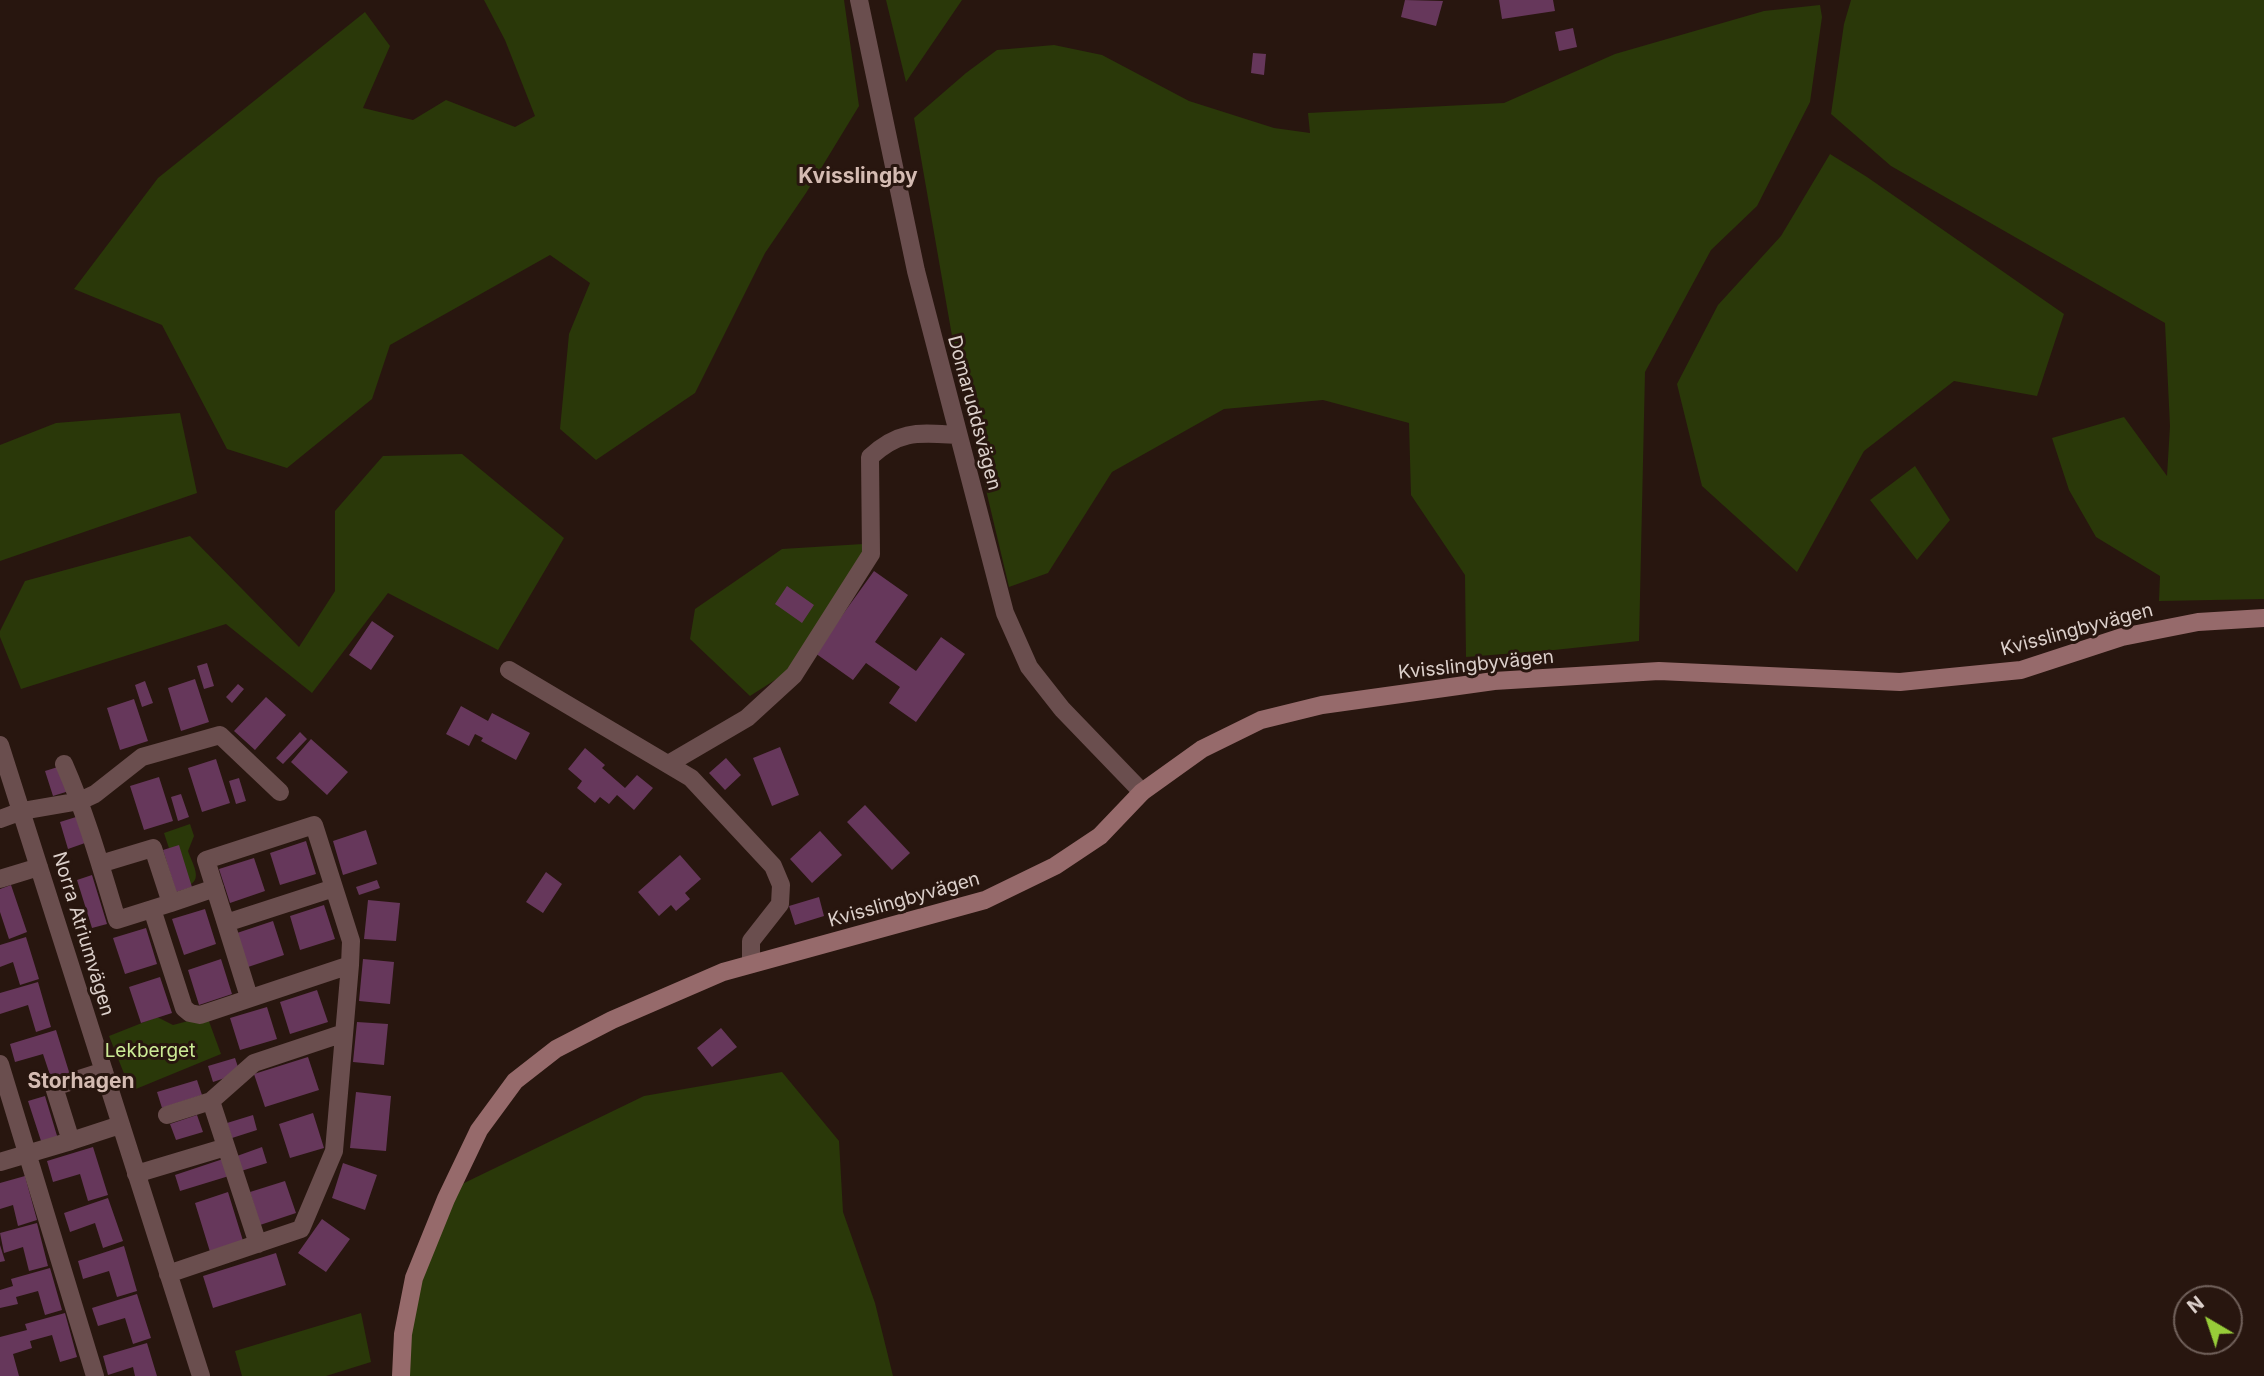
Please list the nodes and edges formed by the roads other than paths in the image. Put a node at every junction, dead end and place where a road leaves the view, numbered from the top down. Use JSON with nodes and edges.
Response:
{"nodes":[{"id":1,"x":859,"y":0,"type":"edge"},
{"id":2,"x":958,"y":435,"type":"junction"},
{"id":3,"x":2264,"y":618,"type":"edge"},
{"id":4,"x":509,"y":670,"type":"dead end"},
{"id":5,"x":0,"y":745,"type":"edge"},
{"id":6,"x":670,"y":763,"type":"junction"},
{"id":7,"x":64,"y":764,"type":"dead end"},
{"id":8,"x":280,"y":792,"type":"dead end"},
{"id":9,"x":1142,"y":792,"type":"junction"},
{"id":10,"x":80,"y":801,"type":"junction"},
{"id":11,"x":22,"y":811,"type":"junction"},
{"id":12,"x":0,"y":819,"type":"edge"},
{"id":13,"x":100,"y":864,"type":"junction"},
{"id":14,"x":39,"y":867,"type":"junction"},
{"id":15,"x":0,"y":878,"type":"edge"},
{"id":16,"x":215,"y":888,"type":"junction"},
{"id":17,"x":334,"y":888,"type":"junction"},
{"id":18,"x":171,"y":902,"type":"junction"},
{"id":19,"x":152,"y":909,"type":"junction"},
{"id":20,"x":226,"y":923,"type":"junction"},
{"id":21,"x":751,"y":964,"type":"junction"},
{"id":22,"x":350,"y":965,"type":"junction"},
{"id":23,"x":249,"y":997,"type":"junction"},
{"id":24,"x":344,"y":1032,"type":"junction"},
{"id":25,"x":0,"y":1064,"type":"edge"},
{"id":26,"x":104,"y":1071,"type":"junction"},
{"id":27,"x":211,"y":1101,"type":"junction"},
{"id":28,"x":167,"y":1115,"type":"dead end"},
{"id":29,"x":120,"y":1125,"type":"junction"},
{"id":30,"x":71,"y":1141,"type":"junction"},
{"id":31,"x":226,"y":1147,"type":"junction"},
{"id":32,"x":28,"y":1154,"type":"junction"},
{"id":33,"x":0,"y":1162,"type":"edge"},
{"id":34,"x":136,"y":1174,"type":"junction"},
{"id":35,"x":258,"y":1244,"type":"junction"},
{"id":36,"x":168,"y":1274,"type":"junction"},
{"id":37,"x":95,"y":1376,"type":"edge"},
{"id":38,"x":201,"y":1376,"type":"edge"},
{"id":39,"x":401,"y":1376,"type":"edge"}],
"edges":[{"from":1,"to":2,"type":"street","name":"Domaruddsvägen"},
{"from":2,"to":6,"type":"street"},
{"from":2,"to":9,"type":"street","name":"Domaruddsvägen"},
{"from":3,"to":9,"type":"street","name":"Kvisslingbyvägen"},
{"from":4,"to":6,"type":"street"},
{"from":5,"to":11,"type":"street","name":"Norra Atriumvägen"},
{"from":6,"to":21,"type":"street"},
{"from":7,"to":10,"type":"street"},
{"from":8,"to":10,"type":"street"},
{"from":9,"to":21,"type":"street","name":"Kvisslingbyvägen"},
{"from":10,"to":11,"type":"street"},
{"from":10,"to":13,"type":"street"},
{"from":11,"to":12,"type":"street"},
{"from":11,"to":14,"type":"street","name":"Norra Atriumvägen"},
{"from":13,"to":18,"type":"street"},
{"from":13,"to":19,"type":"street"},
{"from":14,"to":15,"type":"street"},
{"from":14,"to":26,"type":"street","name":"Norra Atriumvägen"},
{"from":16,"to":17,"type":"street"},
{"from":16,"to":18,"type":"street"},
{"from":16,"to":20,"type":"street"},
{"from":17,"to":20,"type":"street"},
{"from":17,"to":22,"type":"street"},
{"from":18,"to":19,"type":"street"},
{"from":19,"to":23,"type":"street"},
{"from":20,"to":23,"type":"street"},
{"from":21,"to":39,"type":"street","name":"Kvisslingbyvägen"},
{"from":22,"to":23,"type":"street"},
{"from":22,"to":24,"type":"street"},
{"from":24,"to":27,"type":"street"},
{"from":24,"to":35,"type":"street"},
{"from":25,"to":32,"type":"street"},
{"from":26,"to":29,"type":"street","name":"Norra Atriumvägen"},
{"from":26,"to":30,"type":"street"},
{"from":27,"to":28,"type":"street"},
{"from":27,"to":31,"type":"street"},
{"from":29,"to":30,"type":"street"},
{"from":29,"to":34,"type":"street","name":"Norra Atriumvägen"},
{"from":30,"to":32,"type":"street"},
{"from":31,"to":34,"type":"street"},
{"from":31,"to":35,"type":"street"},
{"from":32,"to":33,"type":"street"},
{"from":32,"to":37,"type":"street"},
{"from":34,"to":36,"type":"street","name":"Norra Atriumvägen"},
{"from":35,"to":36,"type":"street"},
{"from":36,"to":38,"type":"street","name":"Norra Atriumvägen"}]}
